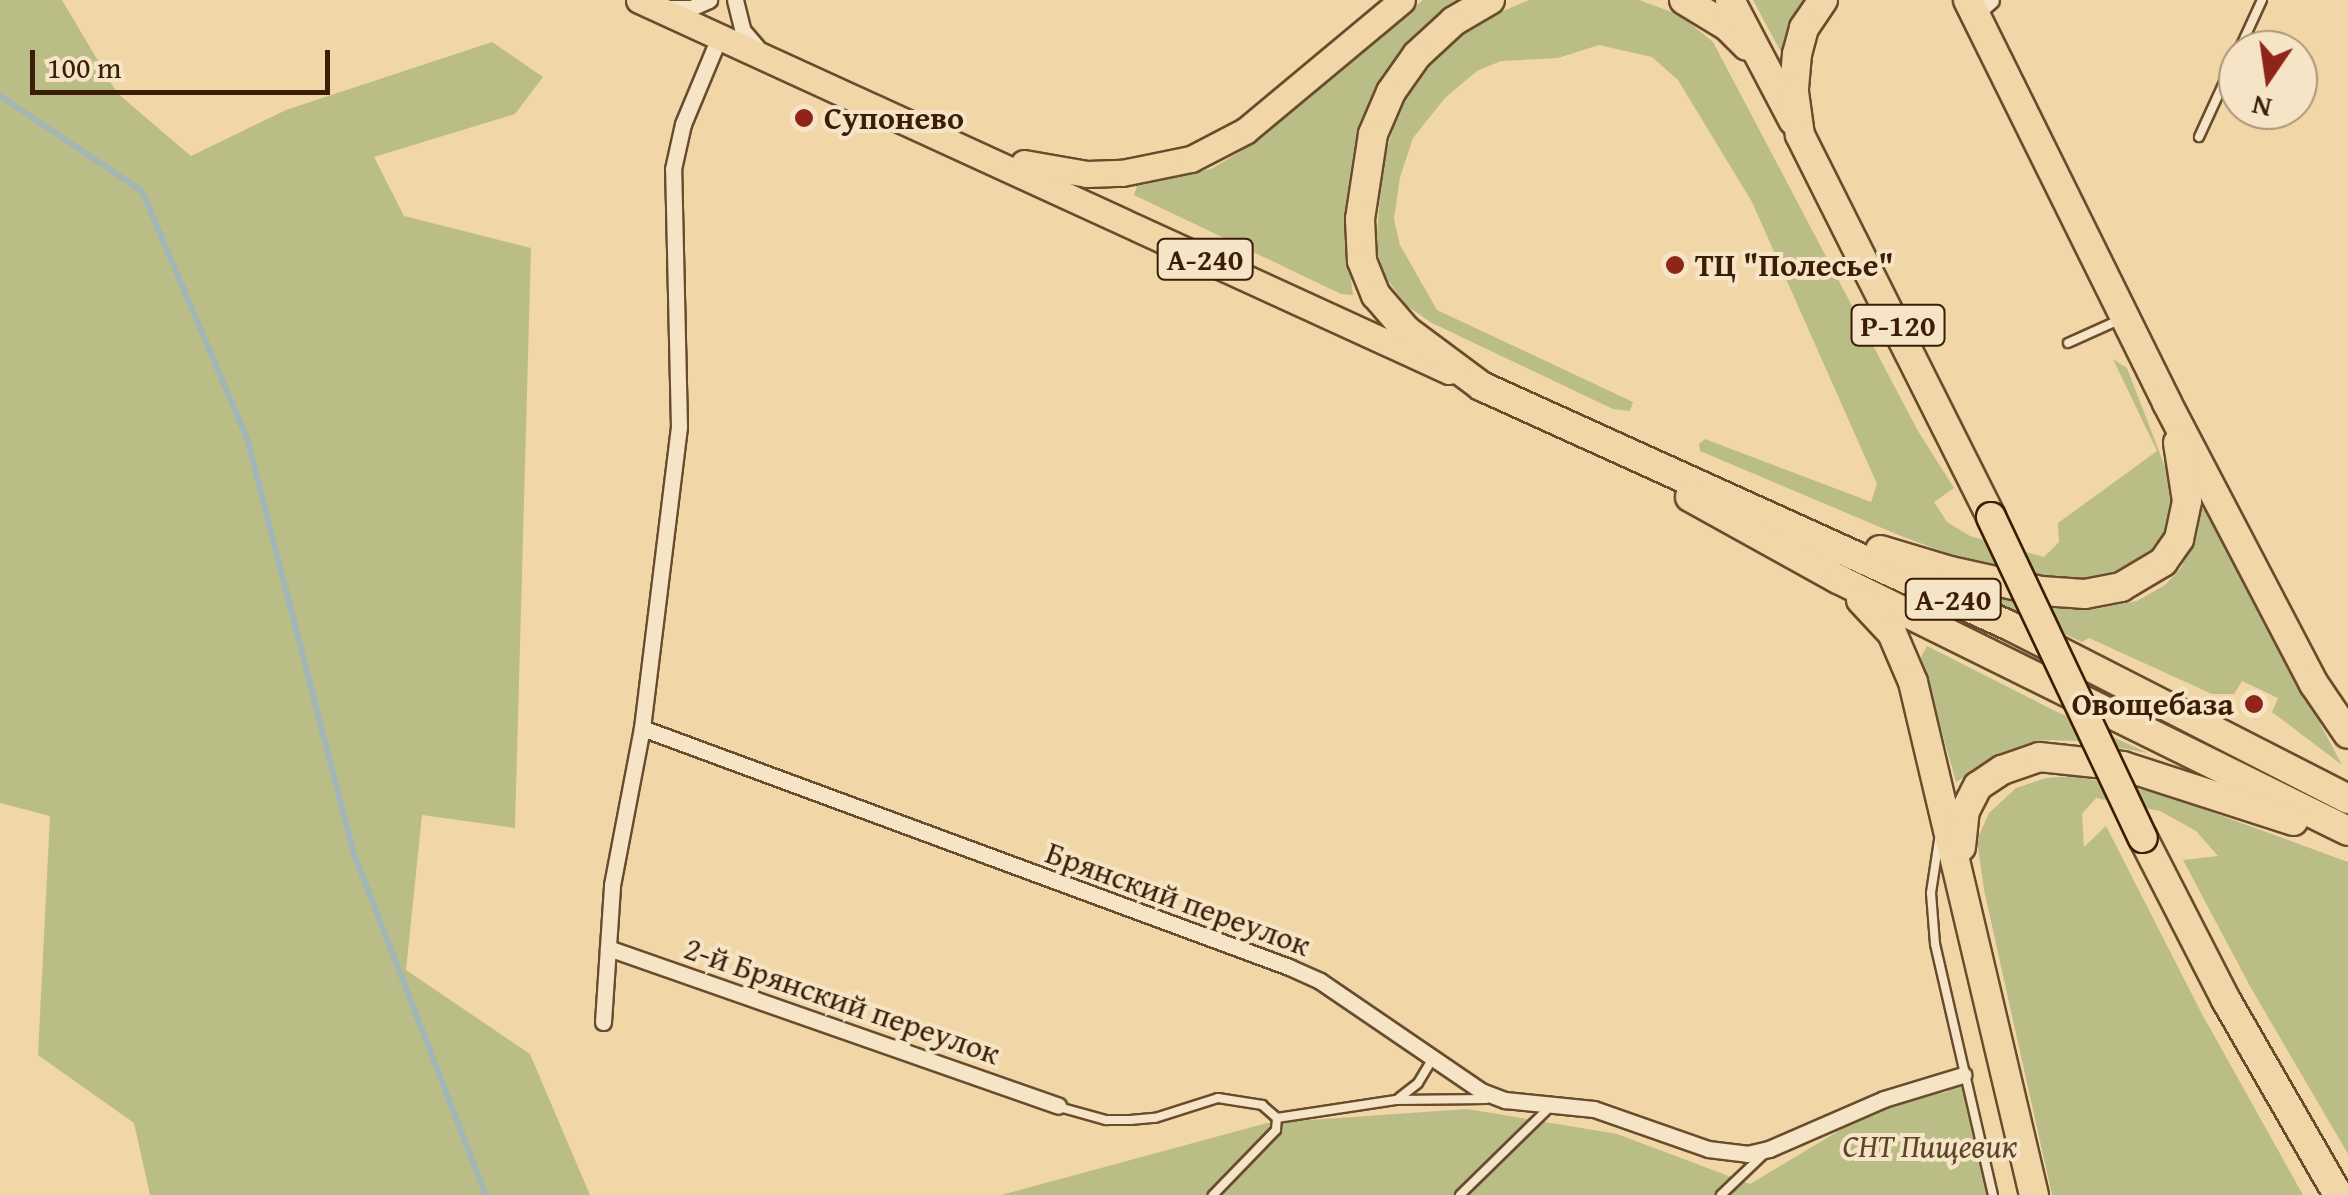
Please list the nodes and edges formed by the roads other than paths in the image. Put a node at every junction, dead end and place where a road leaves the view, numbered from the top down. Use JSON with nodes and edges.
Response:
{"nodes":[{"id":1,"x":709,"y":0,"type":"edge"},
{"id":2,"x":734,"y":0,"type":"edge"},
{"id":3,"x":1402,"y":0,"type":"edge"},
{"id":4,"x":1490,"y":0,"type":"edge"},
{"id":5,"x":1684,"y":0,"type":"edge"},
{"id":6,"x":1730,"y":0,"type":"edge"},
{"id":7,"x":1823,"y":0,"type":"edge"},
{"id":8,"x":2262,"y":0,"type":"edge"},
{"id":9,"x":644,"y":2,"type":"edge"},
{"id":10,"x":1972,"y":3,"type":"edge"},
{"id":11,"x":2248,"y":30,"type":"edge"},
{"id":12,"x":720,"y":35,"type":"junction"},
{"id":13,"x":768,"y":56,"type":"junction"},
{"id":14,"x":1763,"y":64,"type":"junction"},
{"id":15,"x":2218,"y":95,"type":"edge"},
{"id":16,"x":930,"y":131,"type":"junction"},
{"id":17,"x":1800,"y":135,"type":"junction"},
{"id":18,"x":2199,"y":137,"type":"dead end"},
{"id":19,"x":2126,"y":317,"type":"junction"},
{"id":20,"x":2068,"y":343,"type":"dead end"},
{"id":21,"x":1481,"y":386,"type":"junction"},
{"id":22,"x":2167,"y":403,"type":"junction"},
{"id":23,"x":1549,"y":418,"type":"junction"},
{"id":24,"x":1784,"y":521,"type":"junction"},
{"id":25,"x":1838,"y":579,"type":"junction"},
{"id":26,"x":642,"y":728,"type":"junction"},
{"id":27,"x":2348,"y":734,"type":"edge"},
{"id":28,"x":2348,"y":799,"type":"edge"},
{"id":29,"x":1944,"y":806,"type":"junction"},
{"id":30,"x":2348,"y":831,"type":"edge"},
{"id":31,"x":2348,"y":840,"type":"edge"},
{"id":32,"x":1967,"y":904,"type":"junction"},
{"id":33,"x":608,"y":948,"type":"junction"},
{"id":34,"x":602,"y":1022,"type":"dead end"},
{"id":35,"x":1433,"y":1056,"type":"junction"},
{"id":36,"x":1963,"y":1075,"type":"junction"},
{"id":37,"x":1396,"y":1100,"type":"junction"},
{"id":38,"x":1505,"y":1100,"type":"junction"},
{"id":39,"x":1552,"y":1105,"type":"junction"},
{"id":40,"x":1058,"y":1106,"type":"joint"},
{"id":41,"x":1277,"y":1118,"type":"junction"},
{"id":42,"x":1769,"y":1149,"type":"junction"},
{"id":43,"x":1989,"y":1192,"type":"edge"},
{"id":44,"x":1213,"y":1195,"type":"edge"},
{"id":45,"x":1460,"y":1195,"type":"edge"},
{"id":46,"x":1722,"y":1195,"type":"edge"},
{"id":47,"x":2034,"y":1195,"type":"edge"},
{"id":48,"x":2338,"y":1195,"type":"edge"}],
"edges":[{"from":1,"to":9,"type":"street"},
{"from":2,"to":13,"type":"street"},
{"from":3,"to":16,"type":"main road"},
{"from":4,"to":21,"type":"highway"},
{"from":5,"to":14,"type":"highway"},
{"from":6,"to":14,"type":"highway","number":"Р-120"},
{"from":7,"to":17,"type":"highway"},
{"from":8,"to":11,"type":"lane"},
{"from":9,"to":12,"type":"main road","number":"А-240"},
{"from":10,"to":19,"type":"highway"},
{"from":12,"to":13,"type":"main road","number":"А-240"},
{"from":12,"to":26,"type":"street"},
{"from":13,"to":16,"type":"main road","number":"А-240"},
{"from":14,"to":17,"type":"highway","number":"Р-120"},
{"from":15,"to":18,"type":"lane"},
{"from":16,"to":21,"type":"main road","number":"А-240"},
{"from":17,"to":48,"type":"highway","number":"Р-120","bridge":true},
{"from":19,"to":20,"type":"lane"},
{"from":19,"to":22,"type":"highway"},
{"from":21,"to":23,"type":"highway","number":"А-240"},
{"from":22,"to":24,"type":"highway"},
{"from":22,"to":27,"type":"highway"},
{"from":23,"to":24,"type":"highway","number":"А-240"},
{"from":23,"to":25,"type":"highway","number":"А-240"},
{"from":24,"to":28,"type":"highway","number":"А-240"},
{"from":25,"to":29,"type":"highway"},
{"from":25,"to":30,"type":"highway","number":"А-240"},
{"from":26,"to":33,"type":"street"},
{"from":26,"to":35,"type":"street","name":"Брянский переулок"},
{"from":29,"to":32,"type":"highway"},
{"from":29,"to":36,"type":"lane"},
{"from":31,"to":32,"type":"highway"},
{"from":32,"to":47,"type":"highway"},
{"from":33,"to":34,"type":"street"},
{"from":33,"to":40,"type":"street","name":"2-й Брянский переулок"},
{"from":35,"to":37,"type":"lane"},
{"from":35,"to":38,"type":"street","name":"Брянский переулок"},
{"from":36,"to":42,"type":"street","name":"Брянский переулок"},
{"from":36,"to":43,"type":"lane"},
{"from":37,"to":38,"type":"lane"},
{"from":37,"to":41,"type":"lane"},
{"from":38,"to":39,"type":"street","name":"Брянский переулок"},
{"from":39,"to":42,"type":"street","name":"Брянский переулок"},
{"from":39,"to":45,"type":"lane"},
{"from":40,"to":41,"type":"lane"},
{"from":41,"to":44,"type":"lane"},
{"from":42,"to":46,"type":"lane"}]}
